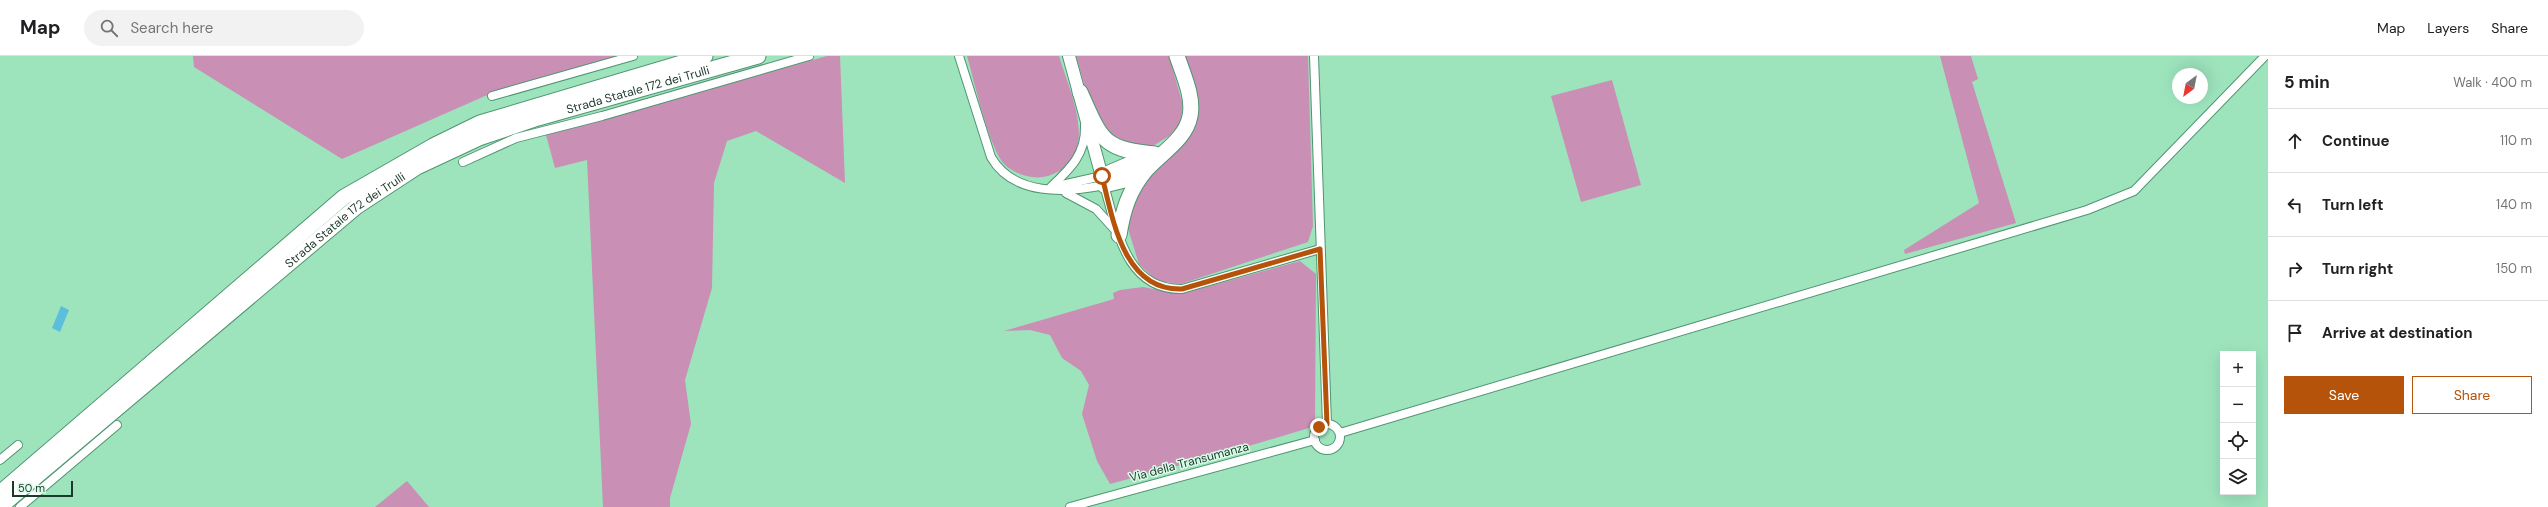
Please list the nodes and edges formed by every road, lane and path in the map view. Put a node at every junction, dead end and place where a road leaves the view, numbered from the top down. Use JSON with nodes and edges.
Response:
{"nodes":[{"id":1,"x":633,"y":56,"type":"edge"},
{"id":2,"x":705,"y":56,"type":"edge"},
{"id":3,"x":758,"y":56,"type":"edge"},
{"id":4,"x":809,"y":56,"type":"edge"},
{"id":5,"x":959,"y":56,"type":"edge"},
{"id":6,"x":1069,"y":56,"type":"edge"},
{"id":7,"x":1177,"y":56,"type":"edge"},
{"id":8,"x":1314,"y":56,"type":"edge"},
{"id":9,"x":2265,"y":56,"type":"edge"},
{"id":10,"x":492,"y":96,"type":"dead end"},
{"id":11,"x":1082,"y":100,"type":"junction"},
{"id":12,"x":1169,"y":148,"type":"junction"},
{"id":13,"x":1155,"y":154,"type":"junction"},
{"id":14,"x":463,"y":162,"type":"dead end"},
{"id":15,"x":1146,"y":170,"type":"junction"},
{"id":16,"x":1103,"y":181,"type":"junction"},
{"id":17,"x":1050,"y":188,"type":"junction"},
{"id":18,"x":1119,"y":235,"type":"junction"},
{"id":19,"x":1320,"y":249,"type":"junction"},
{"id":20,"x":1327,"y":424,"type":"junction"},
{"id":21,"x":117,"y":425,"type":"dead end"},
{"id":22,"x":1340,"y":433,"type":"junction"},
{"id":23,"x":1314,"y":440,"type":"junction"},
{"id":24,"x":18,"y":445,"type":"dead end"},
{"id":25,"x":0,"y":460,"type":"edge"},
{"id":26,"x":0,"y":493,"type":"edge"},
{"id":27,"x":0,"y":507,"type":"edge"},
{"id":28,"x":20,"y":507,"type":"edge"},
{"id":29,"x":1070,"y":507,"type":"edge"}],
"edges":[{"from":1,"to":10,"type":"street"},
{"from":2,"to":26,"type":"highway","name":"Strada Statale 172 dei Trulli"},
{"from":3,"to":27,"type":"highway","name":"Strada Statale 172 dei Trulli"},
{"from":4,"to":14,"type":"street"},
{"from":5,"to":17,"type":"street"},
{"from":6,"to":11,"type":"street"},
{"from":7,"to":12,"type":"highway"},
{"from":8,"to":19,"type":"street"},
{"from":9,"to":22,"type":"street"},
{"from":11,"to":13,"type":"highway"},
{"from":11,"to":16,"type":"street"},
{"from":11,"to":17,"type":"street"},
{"from":12,"to":13,"type":"highway"},
{"from":12,"to":15,"type":"highway"},
{"from":13,"to":16,"type":"highway"},
{"from":15,"to":16,"type":"highway"},
{"from":15,"to":18,"type":"highway"},
{"from":16,"to":17,"type":"street"},
{"from":16,"to":18,"type":"street"},
{"from":17,"to":18,"type":"street"},
{"from":18,"to":19,"type":"street"},
{"from":19,"to":20,"type":"street"},
{"from":20,"to":22,"type":"street"},
{"from":20,"to":23,"type":"street"},
{"from":21,"to":28,"type":"street"},
{"from":22,"to":23,"type":"street"},
{"from":23,"to":29,"type":"street","name":"Via della Transumanza"},
{"from":24,"to":25,"type":"street"}]}
